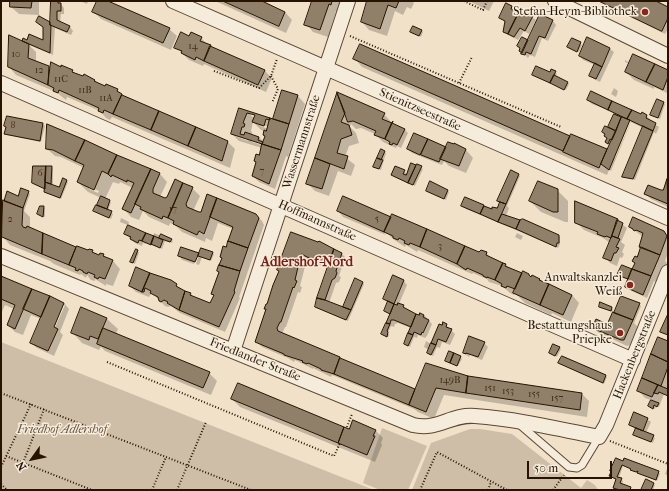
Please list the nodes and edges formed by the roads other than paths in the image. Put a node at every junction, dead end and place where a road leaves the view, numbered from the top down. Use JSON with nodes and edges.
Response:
{"nodes":[{"id":1,"x":172,"y":1,"type":"edge"},
{"id":2,"x":348,"y":1,"type":"edge"},
{"id":3,"x":555,"y":1,"type":"edge"},
{"id":4,"x":668,"y":56,"type":"edge"},
{"id":5,"x":326,"y":68,"type":"junction"},
{"id":6,"x":1,"y":83,"type":"edge"},
{"id":7,"x":281,"y":206,"type":"junction"},
{"id":8,"x":668,"y":218,"type":"edge"},
{"id":9,"x":1,"y":256,"type":"edge"},
{"id":10,"x":668,"y":272,"type":"edge"},
{"id":11,"x":233,"y":351,"type":"junction"},
{"id":12,"x":633,"y":360,"type":"junction"},
{"id":13,"x":514,"y":421,"type":"junction"},
{"id":14,"x":600,"y":437,"type":"junction"}],
"edges":[{"from":1,"to":5,"type":"street","name":"Stienitzseestraße"},
{"from":2,"to":5,"type":"street","name":"Wassermannstraße"},
{"from":3,"to":4,"type":"street"},
{"from":5,"to":7,"type":"street","name":"Wassermannstraße"},
{"from":5,"to":8,"type":"street","name":"Stienitzseestraße"},
{"from":6,"to":7,"type":"street","name":"Hoffmannstraße"},
{"from":7,"to":11,"type":"street","name":"Wassermannstraße"},
{"from":7,"to":12,"type":"street","name":"Hoffmannstraße"},
{"from":9,"to":11,"type":"street","name":"Friedlander Straße"},
{"from":10,"to":12,"type":"street","name":"Hackenbergstraße"},
{"from":11,"to":13,"type":"street","name":"Friedlander Straße"},
{"from":12,"to":14,"type":"street","name":"Hackenbergstraße"},
{"from":13,"to":14,"type":"street","name":"Friedlander Straße"},
{"from":13,"to":14,"type":"lane"}]}
